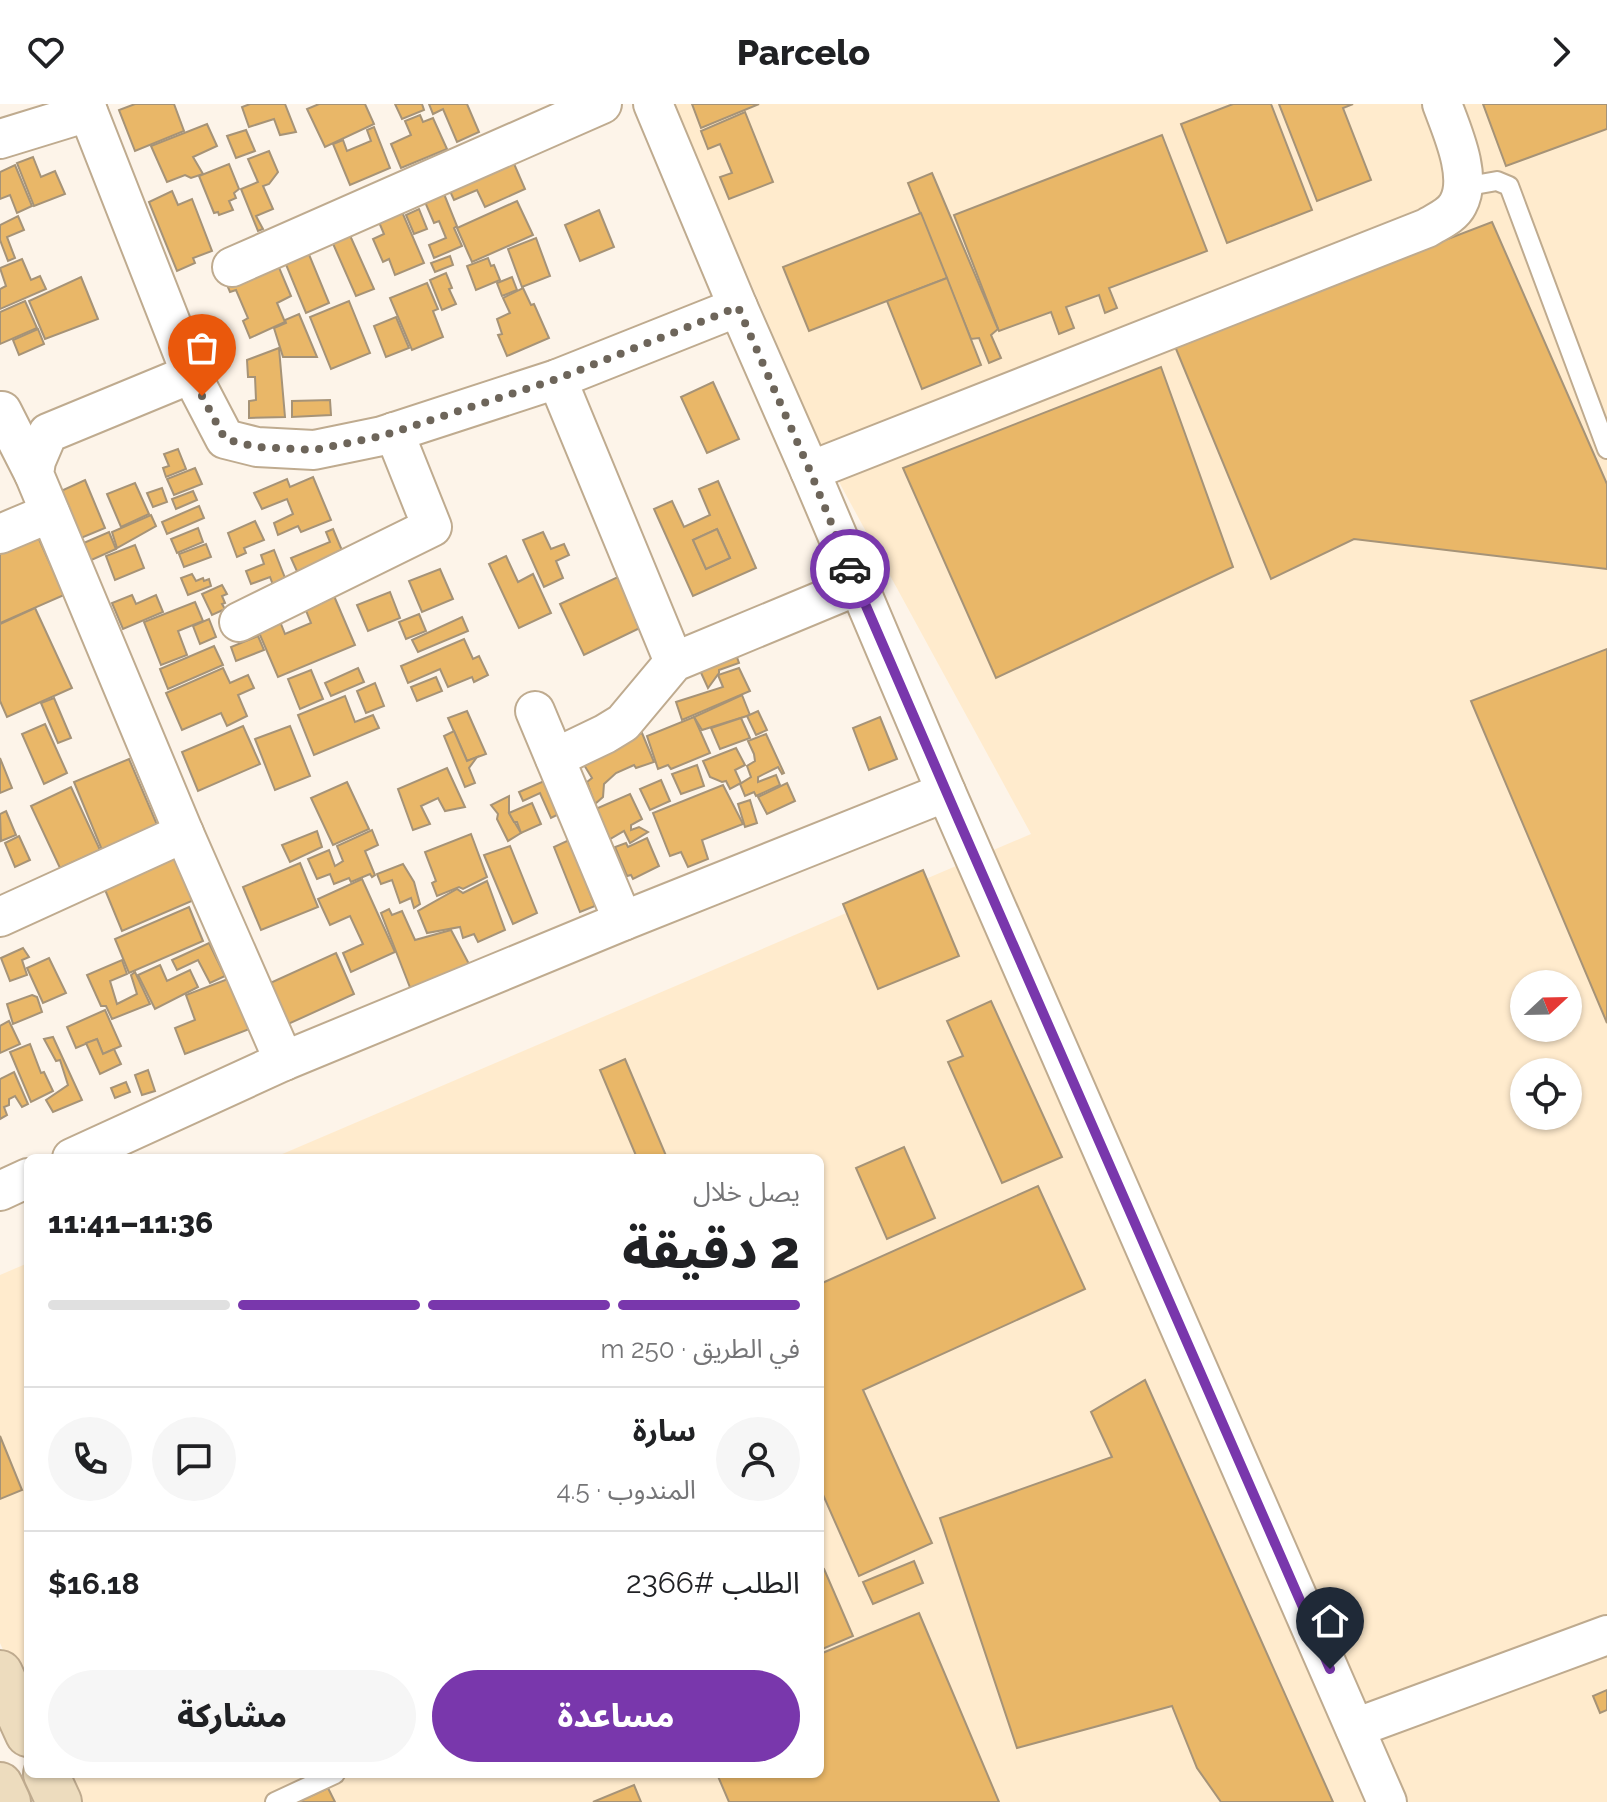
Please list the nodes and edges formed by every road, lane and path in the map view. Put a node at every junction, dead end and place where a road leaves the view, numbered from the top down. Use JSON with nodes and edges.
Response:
{"nodes":[{"id":1,"x":602,"y":104,"type":"edge"},
{"id":2,"x":653,"y":104,"type":"edge"},
{"id":3,"x":1442,"y":104,"type":"edge"},
{"id":4,"x":86,"y":108,"type":"edge"},
{"id":5,"x":0,"y":139,"type":"edge"},
{"id":6,"x":1463,"y":187,"type":"junction"},
{"id":7,"x":232,"y":267,"type":"dead end"},
{"id":8,"x":738,"y":307,"type":"junction"},
{"id":9,"x":191,"y":374,"type":"junction"},
{"id":10,"x":557,"y":379,"type":"junction"},
{"id":11,"x":0,"y":412,"type":"edge"},
{"id":12,"x":394,"y":432,"type":"junction"},
{"id":13,"x":1607,"y":449,"type":"edge"},
{"id":14,"x":810,"y":471,"type":"junction"},
{"id":15,"x":34,"y":474,"type":"junction"},
{"id":16,"x":50,"y":513,"type":"junction"},
{"id":17,"x":0,"y":534,"type":"edge"},
{"id":18,"x":857,"y":586,"type":"junction"},
{"id":19,"x":239,"y":622,"type":"dead end"},
{"id":20,"x":674,"y":662,"type":"junction"},
{"id":21,"x":535,"y":711,"type":"dead end"},
{"id":22,"x":555,"y":758,"type":"junction"},
{"id":23,"x":946,"y":792,"type":"junction"},
{"id":24,"x":184,"y":833,"type":"junction"},
{"id":25,"x":0,"y":917,"type":"edge"},
{"id":26,"x":623,"y":921,"type":"junction"},
{"id":27,"x":284,"y":1061,"type":"junction"},
{"id":28,"x":81,"y":1154,"type":"edge"},
{"id":29,"x":24,"y":1180,"type":"edge"},
{"id":30,"x":0,"y":1191,"type":"edge"},
{"id":31,"x":1607,"y":1635,"type":"edge"},
{"id":32,"x":0,"y":1673,"type":"edge"},
{"id":33,"x":24,"y":1725,"type":"edge"},
{"id":34,"x":1355,"y":1728,"type":"junction"},
{"id":35,"x":48,"y":1778,"type":"edge"},
{"id":36,"x":326,"y":1778,"type":"edge"},
{"id":37,"x":0,"y":1785,"type":"edge"},
{"id":38,"x":8,"y":1802,"type":"edge"},
{"id":39,"x":59,"y":1802,"type":"edge"},
{"id":40,"x":275,"y":1802,"type":"edge"},
{"id":41,"x":1387,"y":1802,"type":"edge"}],
"edges":[{"from":1,"to":7,"type":"street"},
{"from":2,"to":8,"type":"street"},
{"from":3,"to":6,"type":"street"},
{"from":4,"to":5,"type":"street"},
{"from":4,"to":9,"type":"street"},
{"from":6,"to":13,"type":"lane"},
{"from":6,"to":14,"type":"street"},
{"from":8,"to":10,"type":"street"},
{"from":8,"to":14,"type":"street"},
{"from":9,"to":12,"type":"street"},
{"from":9,"to":15,"type":"street"},
{"from":10,"to":12,"type":"street"},
{"from":10,"to":20,"type":"street"},
{"from":11,"to":15,"type":"street"},
{"from":12,"to":19,"type":"street"},
{"from":14,"to":18,"type":"street"},
{"from":15,"to":16,"type":"street"},
{"from":16,"to":17,"type":"street"},
{"from":16,"to":24,"type":"street"},
{"from":18,"to":20,"type":"street"},
{"from":18,"to":23,"type":"street"},
{"from":20,"to":22,"type":"street"},
{"from":21,"to":22,"type":"street"},
{"from":22,"to":26,"type":"street"},
{"from":23,"to":26,"type":"street"},
{"from":23,"to":34,"type":"street"},
{"from":24,"to":25,"type":"street"},
{"from":24,"to":27,"type":"street"},
{"from":26,"to":27,"type":"street"},
{"from":27,"to":28,"type":"street"},
{"from":29,"to":30,"type":"street"},
{"from":31,"to":34,"type":"street"},
{"from":32,"to":33,"type":"street"},
{"from":34,"to":41,"type":"street"},
{"from":35,"to":39,"type":"street"},
{"from":36,"to":40,"type":"lane"},
{"from":37,"to":38,"type":"street"}]}
